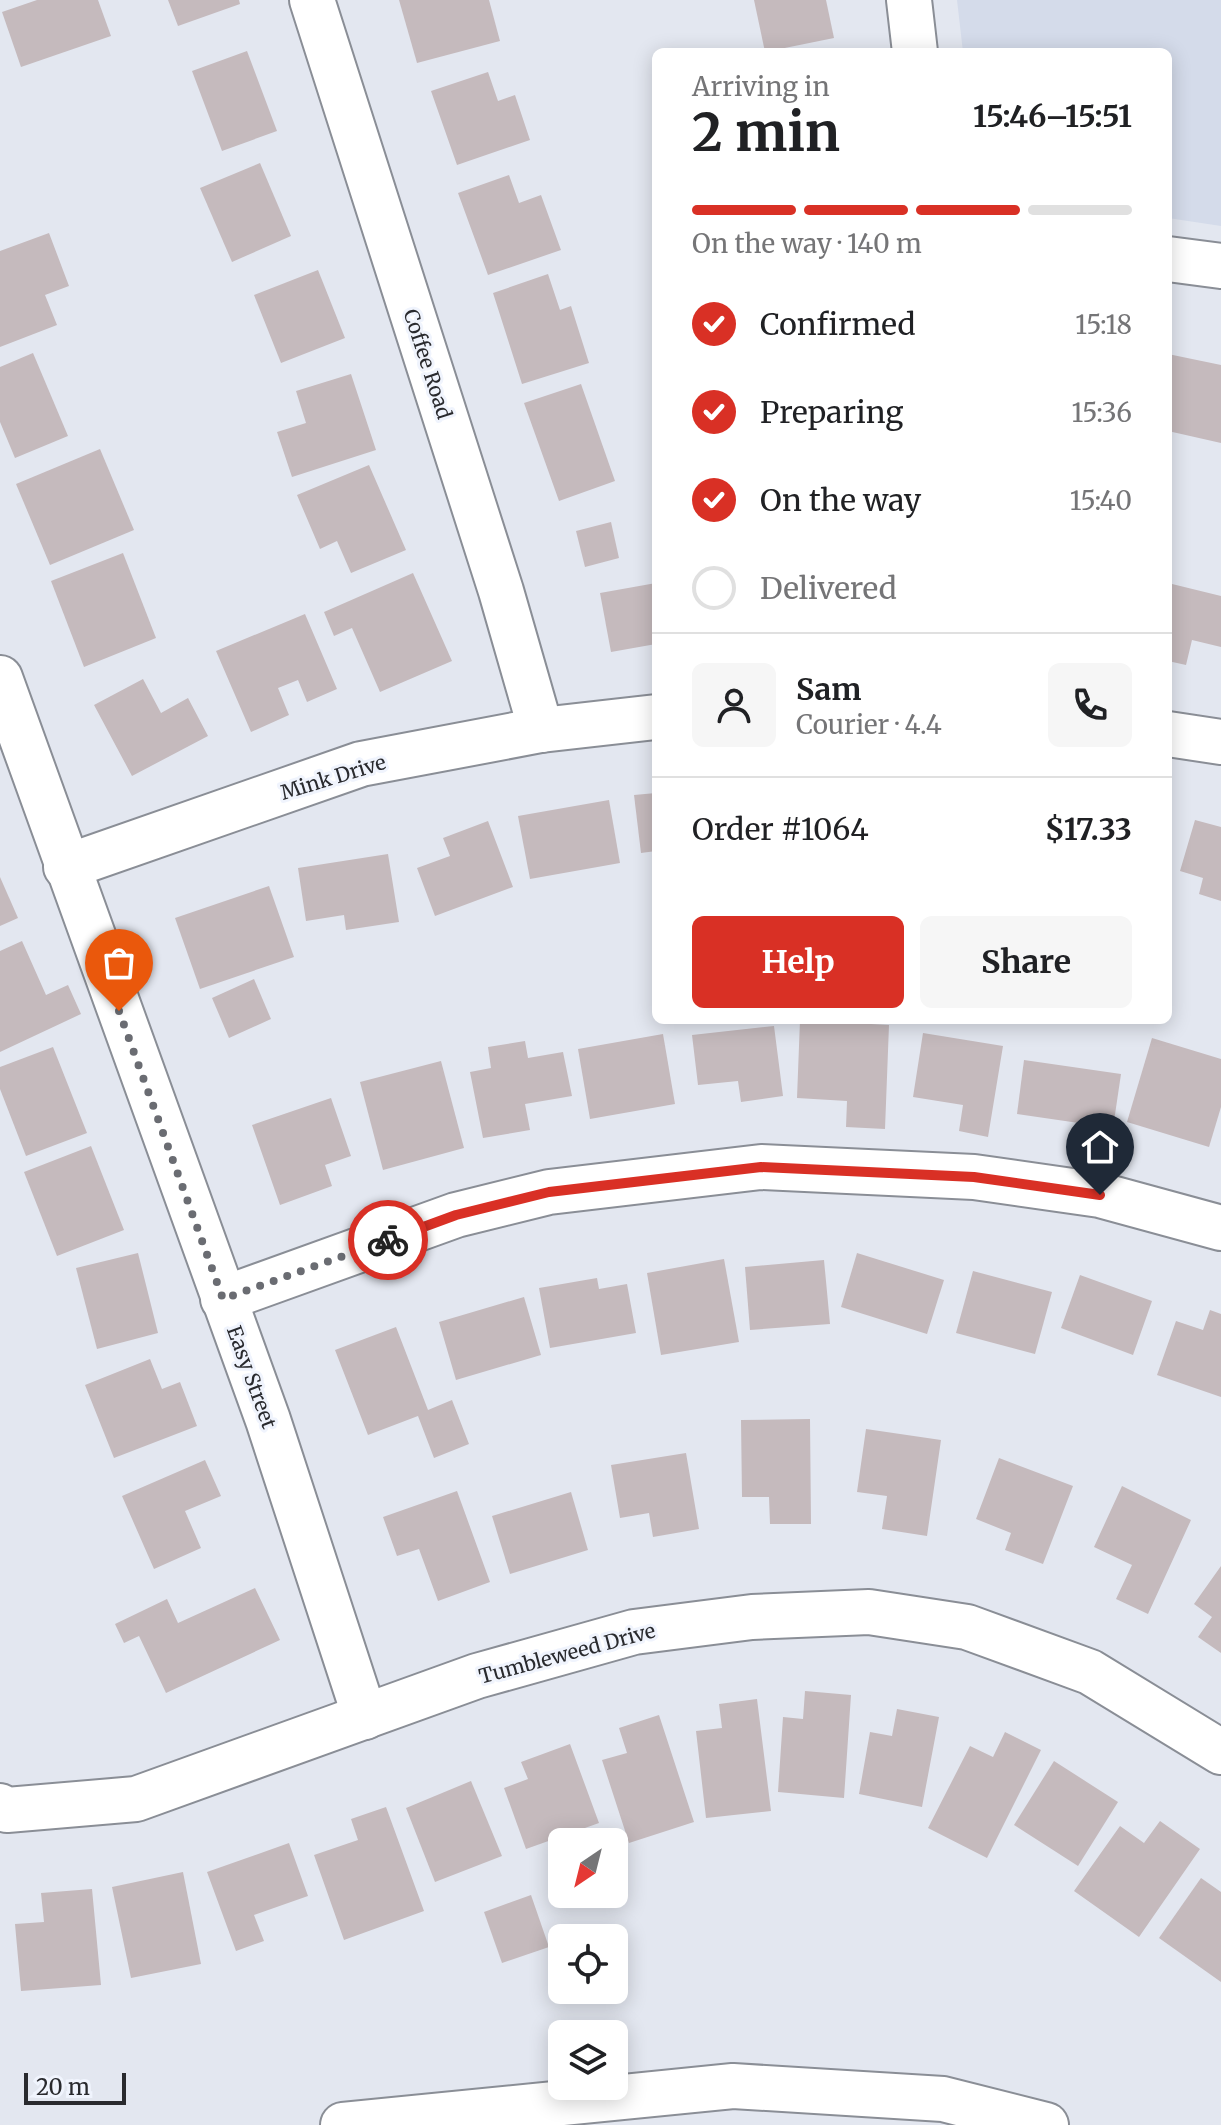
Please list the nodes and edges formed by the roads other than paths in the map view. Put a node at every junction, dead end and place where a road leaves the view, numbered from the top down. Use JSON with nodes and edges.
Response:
{"nodes":[{"id":1,"x":312,"y":0,"type":"edge"},
{"id":2,"x":909,"y":0,"type":"edge"},
{"id":3,"x":915,"y":48,"type":"edge"},
{"id":4,"x":1172,"y":260,"type":"edge"},
{"id":5,"x":1221,"y":266,"type":"edge"},
{"id":6,"x":0,"y":678,"type":"edge"},
{"id":7,"x":652,"y":717,"type":"edge"},
{"id":8,"x":541,"y":730,"type":"junction"},
{"id":9,"x":1172,"y":735,"type":"edge"},
{"id":10,"x":1221,"y":742,"type":"edge"},
{"id":11,"x":66,"y":867,"type":"junction"},
{"id":12,"x":1221,"y":1228,"type":"edge"},
{"id":13,"x":223,"y":1299,"type":"junction"},
{"id":14,"x":365,"y":1717,"type":"junction"},
{"id":15,"x":1221,"y":1752,"type":"edge"},
{"id":16,"x":0,"y":1806,"type":"edge"},
{"id":17,"x":552,"y":2113,"type":"edge"},
{"id":18,"x":343,"y":2125,"type":"edge"},
{"id":19,"x":1046,"y":2125,"type":"edge"}],
"edges":[{"from":1,"to":8,"type":"street","name":"Coffee Road"},
{"from":2,"to":3,"type":"street"},
{"from":4,"to":5,"type":"street"},
{"from":6,"to":11,"type":"street","name":"Easy Street"},
{"from":7,"to":8,"type":"street","name":"Mink Drive"},
{"from":8,"to":11,"type":"street","name":"Mink Drive"},
{"from":9,"to":10,"type":"street"},
{"from":11,"to":13,"type":"street","name":"Easy Street"},
{"from":12,"to":13,"type":"street"},
{"from":13,"to":14,"type":"street","name":"Easy Street"},
{"from":14,"to":15,"type":"street","name":"Tumbleweed Drive"},
{"from":14,"to":16,"type":"street","name":"Tumbleweed Drive"},
{"from":17,"to":18,"type":"street"},
{"from":17,"to":19,"type":"street"}]}
